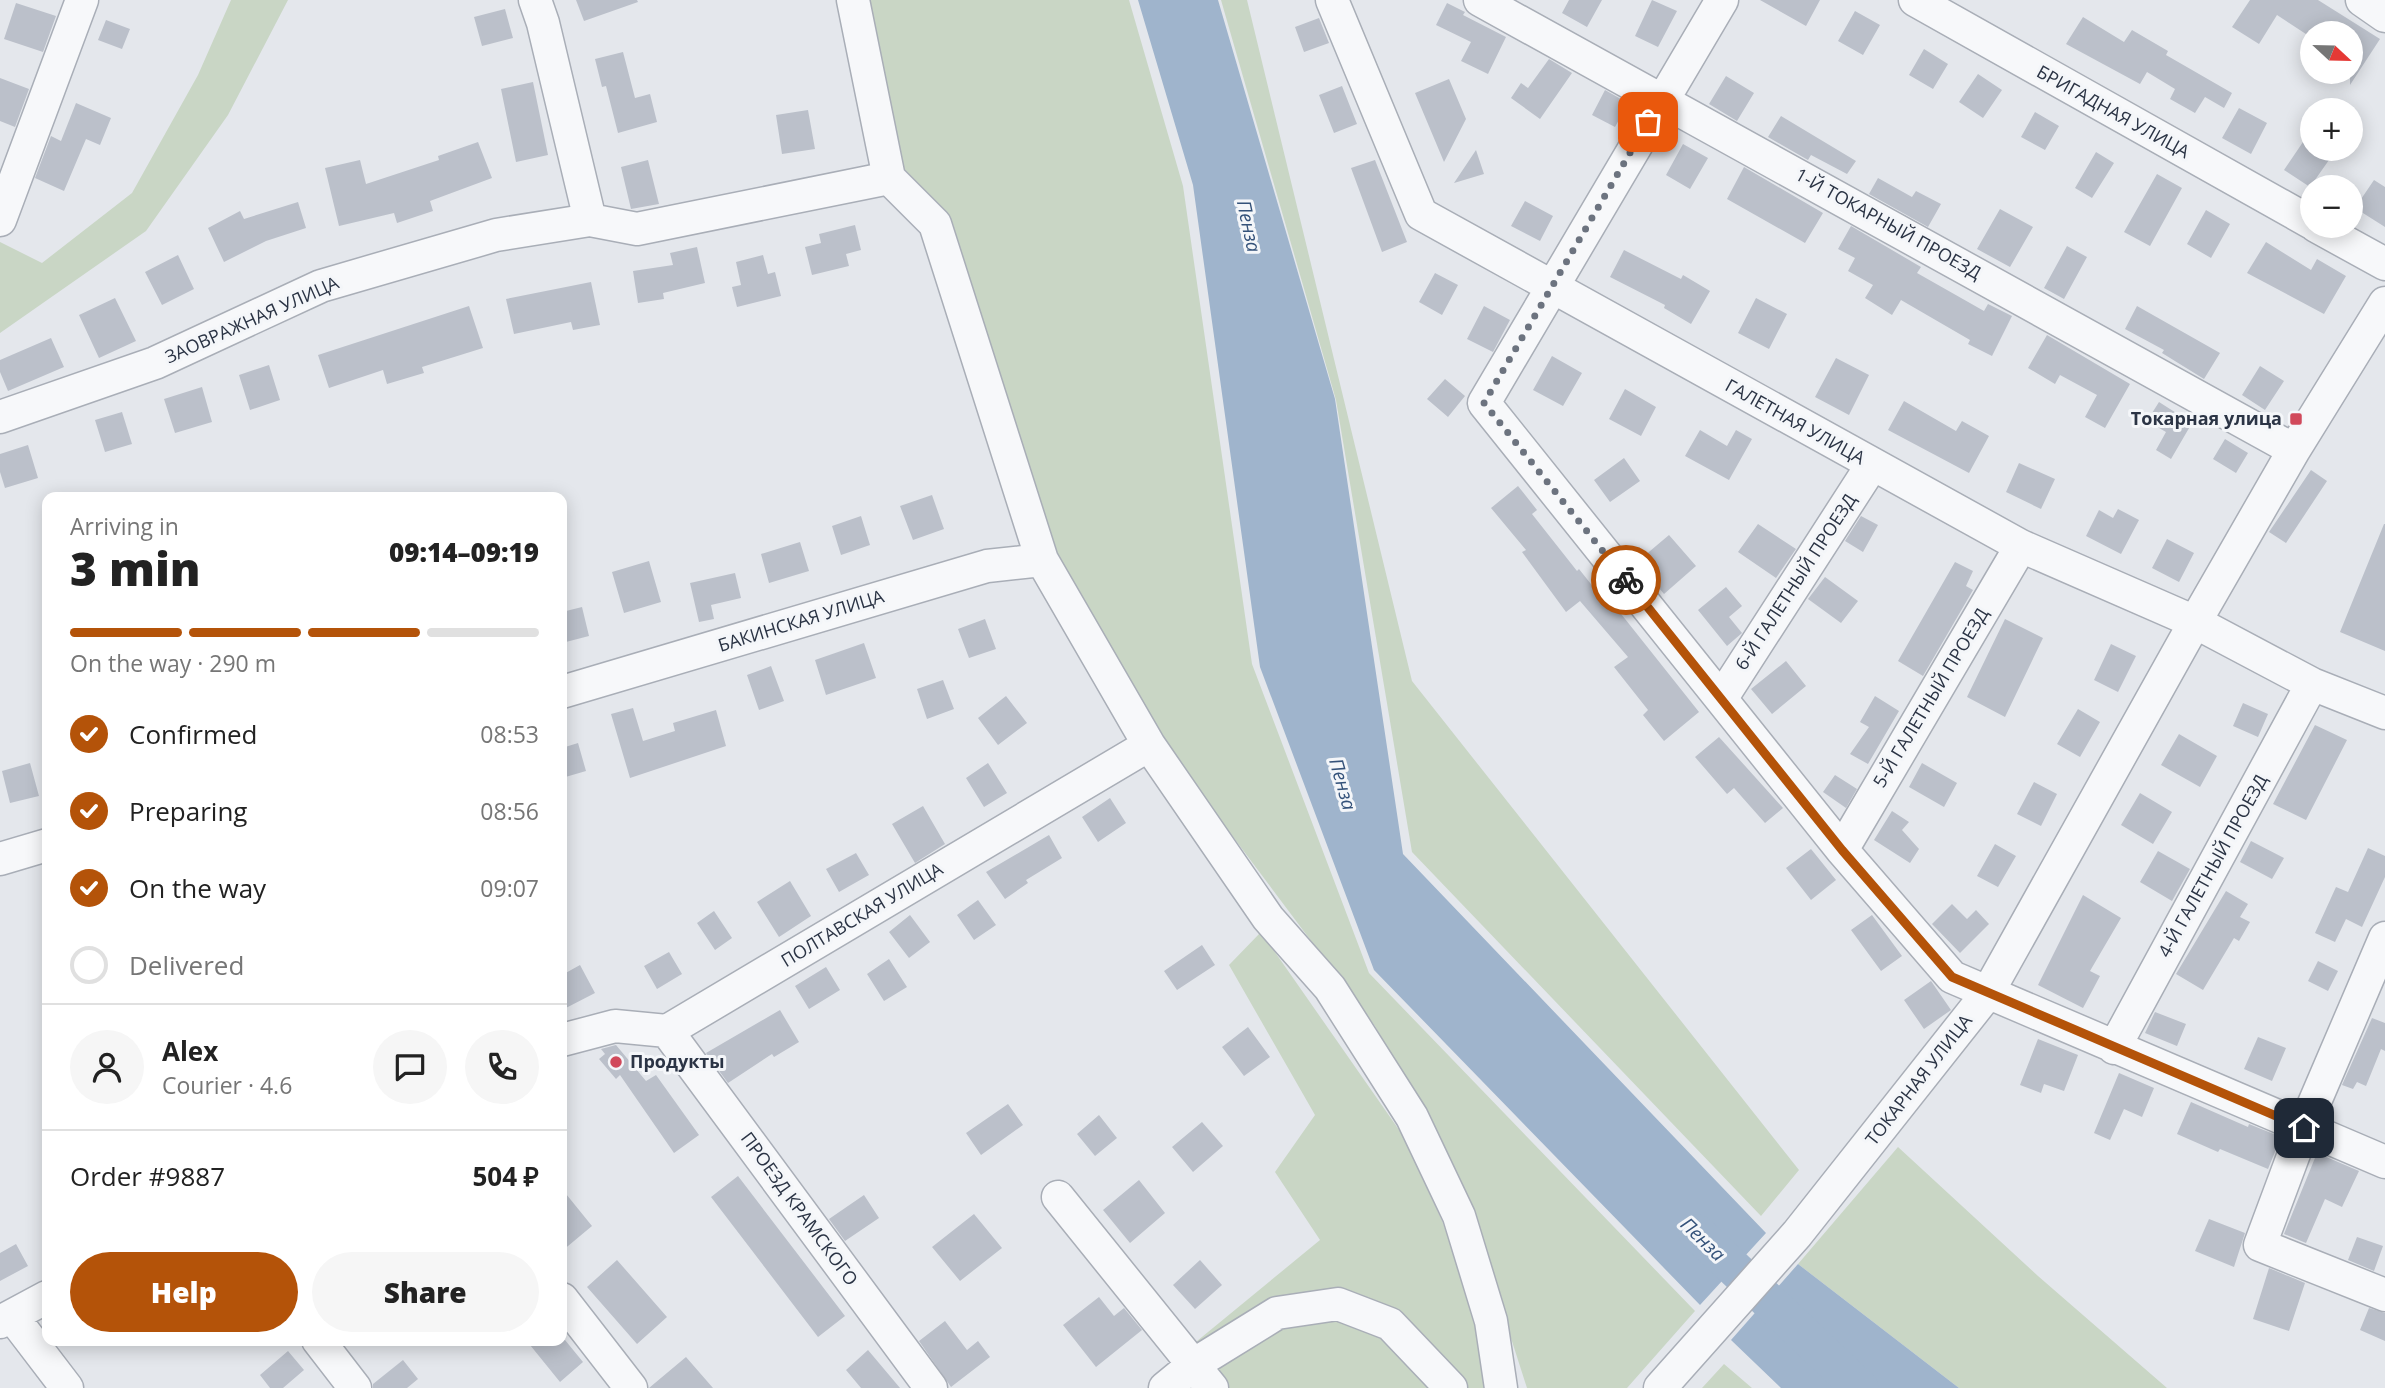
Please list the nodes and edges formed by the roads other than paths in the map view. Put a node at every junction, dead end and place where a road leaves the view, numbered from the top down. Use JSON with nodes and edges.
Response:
{"nodes":[{"id":1,"x":82,"y":0,"type":"edge"},
{"id":2,"x":535,"y":0,"type":"edge"},
{"id":3,"x":853,"y":0,"type":"edge"},
{"id":4,"x":1332,"y":0,"type":"edge"},
{"id":5,"x":1480,"y":0,"type":"edge"},
{"id":6,"x":1722,"y":0,"type":"edge"},
{"id":7,"x":1915,"y":0,"type":"edge"},
{"id":8,"x":2362,"y":0,"type":"edge"},
{"id":9,"x":2385,"y":16,"type":"edge"},
{"id":10,"x":1662,"y":98,"type":"junction"},
{"id":11,"x":889,"y":178,"type":"junction"},
{"id":12,"x":2300,"y":216,"type":"edge"},
{"id":13,"x":0,"y":220,"type":"edge"},
{"id":14,"x":590,"y":220,"type":"junction"},
{"id":15,"x":2338,"y":238,"type":"edge"},
{"id":16,"x":2385,"y":264,"type":"edge"},
{"id":17,"x":1554,"y":287,"type":"junction"},
{"id":18,"x":2385,"y":303,"type":"edge"},
{"id":19,"x":0,"y":417,"type":"edge"},
{"id":20,"x":2294,"y":450,"type":"junction"},
{"id":21,"x":1872,"y":465,"type":"junction"},
{"id":22,"x":2021,"y":546,"type":"junction"},
{"id":23,"x":1042,"y":560,"type":"junction"},
{"id":24,"x":2195,"y":622,"type":"junction"},
{"id":25,"x":2312,"y":684,"type":"junction"},
{"id":26,"x":567,"y":691,"type":"edge"},
{"id":27,"x":1721,"y":699,"type":"junction"},
{"id":28,"x":2385,"y":713,"type":"edge"},
{"id":29,"x":1149,"y":745,"type":"junction"},
{"id":30,"x":42,"y":846,"type":"edge"},
{"id":31,"x":1842,"y":850,"type":"junction"},
{"id":32,"x":0,"y":859,"type":"edge"},
{"id":33,"x":2385,"y":938,"type":"edge"},
{"id":34,"x":1987,"y":994,"type":"junction"},
{"id":35,"x":667,"y":1031,"type":"junction"},
{"id":36,"x":567,"y":1039,"type":"edge"},
{"id":37,"x":2114,"y":1048,"type":"junction"},
{"id":38,"x":2304,"y":1128,"type":"junction"},
{"id":39,"x":2385,"y":1162,"type":"edge"},
{"id":40,"x":1058,"y":1196,"type":"dead end"},
{"id":41,"x":2385,"y":1295,"type":"edge"},
{"id":42,"x":42,"y":1300,"type":"edge"},
{"id":43,"x":567,"y":1305,"type":"edge"},
{"id":44,"x":6,"y":1319,"type":"edge"},
{"id":45,"x":323,"y":1346,"type":"edge"},
{"id":46,"x":1202,"y":1376,"type":"edge"},
{"id":47,"x":67,"y":1388,"type":"edge"},
{"id":48,"x":355,"y":1388,"type":"edge"},
{"id":49,"x":631,"y":1388,"type":"edge"},
{"id":50,"x":931,"y":1388,"type":"edge"},
{"id":51,"x":1165,"y":1388,"type":"edge"},
{"id":52,"x":1451,"y":1388,"type":"edge"},
{"id":53,"x":1501,"y":1388,"type":"edge"},
{"id":54,"x":1660,"y":1388,"type":"edge"}],
"edges":[{"from":1,"to":13,"type":"street"},
{"from":2,"to":14,"type":"street"},
{"from":3,"to":11,"type":"street"},
{"from":4,"to":17,"type":"street","name":"ГАЛЕТНАЯ УЛИЦА"},
{"from":5,"to":10,"type":"street","name":"1-Й ТОКАРНЫЙ ПРОЕЗД"},
{"from":6,"to":10,"type":"street"},
{"from":7,"to":12,"type":"street","name":"БРИГАДНАЯ УЛИЦА"},
{"from":8,"to":9,"type":"street"},
{"from":10,"to":17,"type":"street"},
{"from":10,"to":20,"type":"street","name":"1-Й ТОКАРНЫЙ ПРОЕЗД"},
{"from":11,"to":14,"type":"street","name":"ЗАОВРАЖНАЯ УЛИЦА"},
{"from":11,"to":23,"type":"street"},
{"from":14,"to":19,"type":"street","name":"ЗАОВРАЖНАЯ УЛИЦА"},
{"from":15,"to":16,"type":"street"},
{"from":17,"to":21,"type":"street","name":"ГАЛЕТНАЯ УЛИЦА"},
{"from":17,"to":27,"type":"street"},
{"from":18,"to":20,"type":"street","name":"ТОКАРНАЯ УЛИЦА"},
{"from":20,"to":24,"type":"street","name":"ТОКАРНАЯ УЛИЦА"},
{"from":21,"to":22,"type":"street","name":"ГАЛЕТНАЯ УЛИЦА"},
{"from":21,"to":27,"type":"street","name":"6-Й ГАЛЕТНЫЙ ПРОЕЗД"},
{"from":22,"to":24,"type":"street","name":"ГАЛЕТНАЯ УЛИЦА"},
{"from":22,"to":31,"type":"street","name":"5-Й ГАЛЕТНЫЙ ПРОЕЗД"},
{"from":23,"to":26,"type":"street","name":"БАКИНСКАЯ УЛИЦА"},
{"from":23,"to":29,"type":"street"},
{"from":24,"to":25,"type":"street","name":"ГАЛЕТНАЯ УЛИЦА"},
{"from":24,"to":34,"type":"street","name":"ТОКАРНАЯ УЛИЦА"},
{"from":25,"to":28,"type":"street","name":"ГАЛЕТНАЯ УЛИЦА"},
{"from":25,"to":37,"type":"street","name":"4-Й ГАЛЕТНЫЙ ПРОЕЗД"},
{"from":27,"to":31,"type":"street"},
{"from":29,"to":35,"type":"street","name":"ПОЛТАВСКАЯ УЛИЦА"},
{"from":29,"to":53,"type":"street"},
{"from":30,"to":32,"type":"street"},
{"from":31,"to":34,"type":"street"},
{"from":33,"to":38,"type":"street"},
{"from":34,"to":37,"type":"street"},
{"from":34,"to":54,"type":"street","name":"ТОКАРНАЯ УЛИЦА"},
{"from":35,"to":36,"type":"street"},
{"from":35,"to":50,"type":"street","name":"ПРОЕЗД КРАМСКОГО"},
{"from":37,"to":38,"type":"street"},
{"from":38,"to":39,"type":"street"},
{"from":38,"to":41,"type":"street"},
{"from":40,"to":46,"type":"street"},
{"from":42,"to":44,"type":"street"},
{"from":43,"to":49,"type":"street"},
{"from":44,"to":47,"type":"street"},
{"from":45,"to":48,"type":"street"},
{"from":46,"to":51,"type":"street"},
{"from":46,"to":52,"type":"street"}]}
